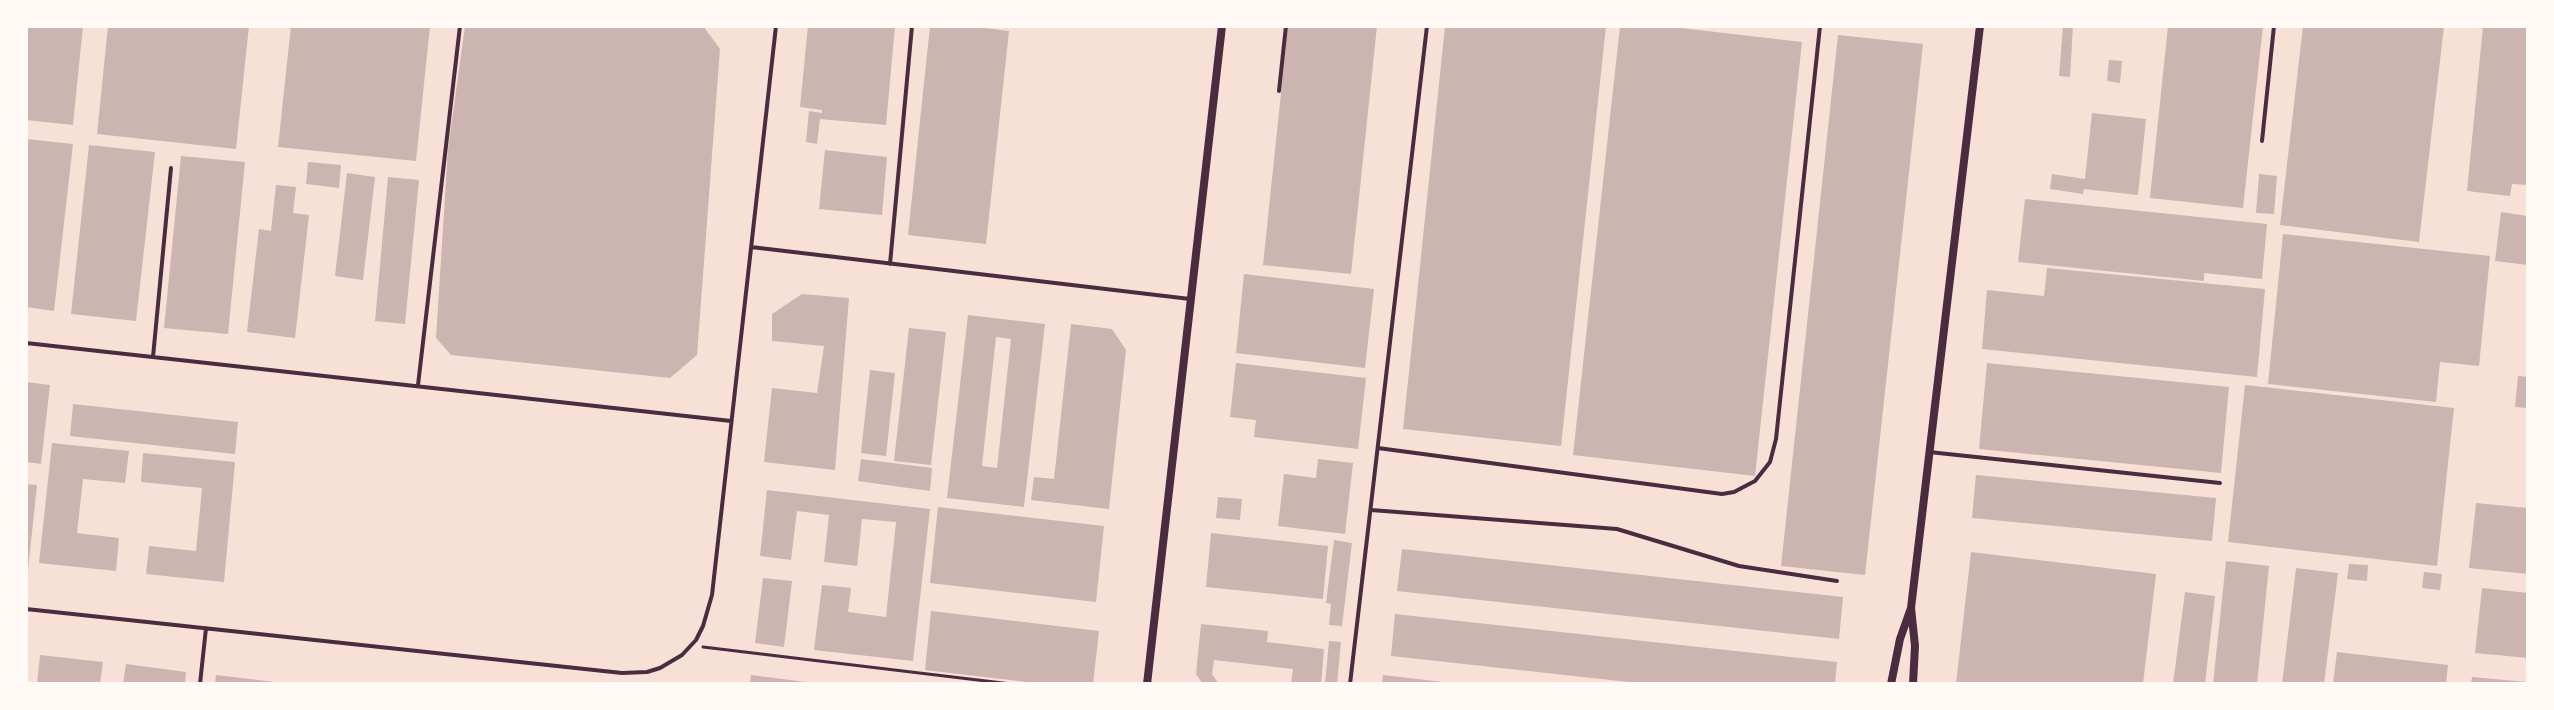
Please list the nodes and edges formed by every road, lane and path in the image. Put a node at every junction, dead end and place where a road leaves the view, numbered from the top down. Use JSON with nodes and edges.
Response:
{"nodes":[{"id":1,"x":460,"y":26,"type":"edge"},
{"id":2,"x":776,"y":26,"type":"edge"},
{"id":3,"x":912,"y":26,"type":"edge"},
{"id":4,"x":1222,"y":26,"type":"edge"},
{"id":5,"x":1286,"y":26,"type":"edge"},
{"id":6,"x":1427,"y":26,"type":"edge"},
{"id":7,"x":1820,"y":26,"type":"edge"},
{"id":8,"x":1980,"y":26,"type":"edge"},
{"id":9,"x":2274,"y":26,"type":"edge"},
{"id":10,"x":1279,"y":91,"type":"dead end"},
{"id":11,"x":2262,"y":141,"type":"dead end"},
{"id":12,"x":171,"y":168,"type":"dead end"},
{"id":13,"x":751,"y":247,"type":"junction"},
{"id":14,"x":890,"y":264,"type":"junction"},
{"id":15,"x":1193,"y":299,"type":"junction"},
{"id":16,"x":26,"y":343,"type":"edge"},
{"id":17,"x":153,"y":357,"type":"junction"},
{"id":18,"x":418,"y":386,"type":"junction"},
{"id":19,"x":731,"y":421,"type":"junction"},
{"id":20,"x":1378,"y":448,"type":"junction"},
{"id":21,"x":1929,"y":452,"type":"junction"},
{"id":22,"x":2220,"y":483,"type":"dead end"},
{"id":23,"x":1371,"y":510,"type":"junction"},
{"id":24,"x":1837,"y":581,"type":"dead end"},
{"id":25,"x":1911,"y":608,"type":"junction"},
{"id":26,"x":26,"y":609,"type":"edge"},
{"id":27,"x":206,"y":628,"type":"junction"},
{"id":28,"x":691,"y":646,"type":"junction"},
{"id":29,"x":200,"y":684,"type":"edge"},
{"id":30,"x":1011,"y":684,"type":"edge"},
{"id":31,"x":1147,"y":684,"type":"edge"},
{"id":32,"x":1350,"y":684,"type":"edge"},
{"id":33,"x":1891,"y":684,"type":"edge"},
{"id":34,"x":1913,"y":684,"type":"edge"}],
"edges":[{"from":1,"to":18,"type":"lane"},
{"from":2,"to":13,"type":"lane"},
{"from":3,"to":14,"type":"lane"},
{"from":4,"to":15,"type":"street"},
{"from":5,"to":10,"type":"lane"},
{"from":6,"to":20,"type":"lane"},
{"from":7,"to":20,"type":"lane"},
{"from":8,"to":21,"type":"street"},
{"from":9,"to":11,"type":"lane"},
{"from":12,"to":17,"type":"lane"},
{"from":13,"to":14,"type":"lane"},
{"from":13,"to":19,"type":"lane"},
{"from":14,"to":15,"type":"lane"},
{"from":15,"to":31,"type":"street"},
{"from":16,"to":17,"type":"lane"},
{"from":17,"to":18,"type":"lane"},
{"from":18,"to":19,"type":"lane"},
{"from":19,"to":28,"type":"lane"},
{"from":20,"to":23,"type":"lane"},
{"from":21,"to":22,"type":"lane"},
{"from":21,"to":25,"type":"street"},
{"from":23,"to":24,"type":"lane"},
{"from":23,"to":32,"type":"lane"},
{"from":25,"to":33,"type":"street"},
{"from":25,"to":34,"type":"street"},
{"from":26,"to":27,"type":"lane"},
{"from":27,"to":28,"type":"lane"},
{"from":27,"to":29,"type":"lane"},
{"from":28,"to":30,"type":"path"}]}
